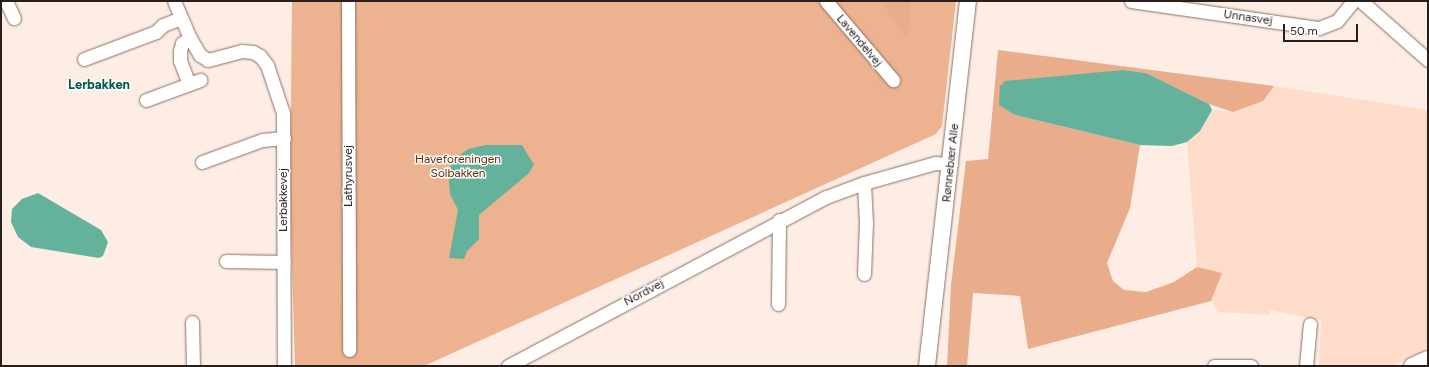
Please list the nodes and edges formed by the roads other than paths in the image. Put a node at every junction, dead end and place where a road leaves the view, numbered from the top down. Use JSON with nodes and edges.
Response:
{"nodes":[{"id":1,"x":6,"y":1,"type":"edge"},
{"id":2,"x":174,"y":1,"type":"edge"},
{"id":3,"x":348,"y":1,"type":"edge"},
{"id":4,"x":826,"y":1,"type":"edge"},
{"id":5,"x":968,"y":1,"type":"edge"},
{"id":6,"x":1131,"y":1,"type":"edge"},
{"id":7,"x":1353,"y":1,"type":"edge"},
{"id":8,"x":1361,"y":1,"type":"edge"},
{"id":9,"x":14,"y":18,"type":"dead end"},
{"id":10,"x":182,"y":18,"type":"junction"},
{"id":11,"x":190,"y":38,"type":"junction"},
{"id":12,"x":84,"y":59,"type":"dead end"},
{"id":13,"x":1428,"y":60,"type":"edge"},
{"id":14,"x":893,"y":80,"type":"dead end"},
{"id":15,"x":146,"y":100,"type":"dead end"},
{"id":16,"x":284,"y":138,"type":"junction"},
{"id":17,"x":202,"y":162,"type":"dead end"},
{"id":18,"x":951,"y":164,"type":"junction"},
{"id":19,"x":864,"y":183,"type":"junction"},
{"id":20,"x":779,"y":220,"type":"junction"},
{"id":21,"x":226,"y":262,"type":"dead end"},
{"id":22,"x":284,"y":262,"type":"junction"},
{"id":23,"x":864,"y":274,"type":"dead end"},
{"id":24,"x":778,"y":304,"type":"dead end"},
{"id":25,"x":192,"y":322,"type":"dead end"},
{"id":26,"x":1310,"y":324,"type":"dead end"},
{"id":27,"x":932,"y":325,"type":"junction"},
{"id":28,"x":349,"y":350,"type":"dead end"},
{"id":29,"x":1428,"y":359,"type":"edge"},
{"id":30,"x":1237,"y":365,"type":"edge"},
{"id":31,"x":193,"y":366,"type":"edge"},
{"id":32,"x":284,"y":366,"type":"edge"},
{"id":33,"x":508,"y":366,"type":"edge"},
{"id":34,"x":927,"y":366,"type":"edge"},
{"id":35,"x":934,"y":366,"type":"edge"},
{"id":36,"x":1214,"y":366,"type":"edge"},
{"id":37,"x":1251,"y":366,"type":"edge"},
{"id":38,"x":1306,"y":366,"type":"edge"},
{"id":39,"x":1412,"y":366,"type":"edge"}],
"edges":[{"from":1,"to":9,"type":"street"},
{"from":2,"to":10,"type":"street","name":"Lerbakkevej"},
{"from":3,"to":28,"type":"street","name":"Lathyrusvej"},
{"from":4,"to":14,"type":"street","name":"Lavendelvej"},
{"from":5,"to":18,"type":"main road","name":"Rønnebær Alle"},
{"from":6,"to":7,"type":"street","name":"Unnasvej"},
{"from":8,"to":13,"type":"street"},
{"from":10,"to":11,"type":"street","name":"Lerbakkevej"},
{"from":10,"to":12,"type":"street"},
{"from":11,"to":15,"type":"street"},
{"from":11,"to":16,"type":"street","name":"Lerbakkevej"},
{"from":16,"to":17,"type":"street"},
{"from":16,"to":22,"type":"street","name":"Lerbakkevej"},
{"from":18,"to":19,"type":"street","name":"Nordvej"},
{"from":18,"to":27,"type":"main road","name":"Rønnebær Alle"},
{"from":19,"to":20,"type":"street","name":"Nordvej"},
{"from":19,"to":23,"type":"street"},
{"from":20,"to":24,"type":"street"},
{"from":20,"to":33,"type":"street","name":"Nordvej"},
{"from":21,"to":22,"type":"street"},
{"from":22,"to":32,"type":"street","name":"Lerbakkevej"},
{"from":25,"to":31,"type":"street"},
{"from":26,"to":38,"type":"street"},
{"from":27,"to":34,"type":"main road","name":"Rønnebær Alle"},
{"from":27,"to":35,"type":"main road","name":"Rønnebær Alle"},
{"from":29,"to":39,"type":"main road"},
{"from":30,"to":36,"type":"street"},
{"from":30,"to":37,"type":"street"}]}
